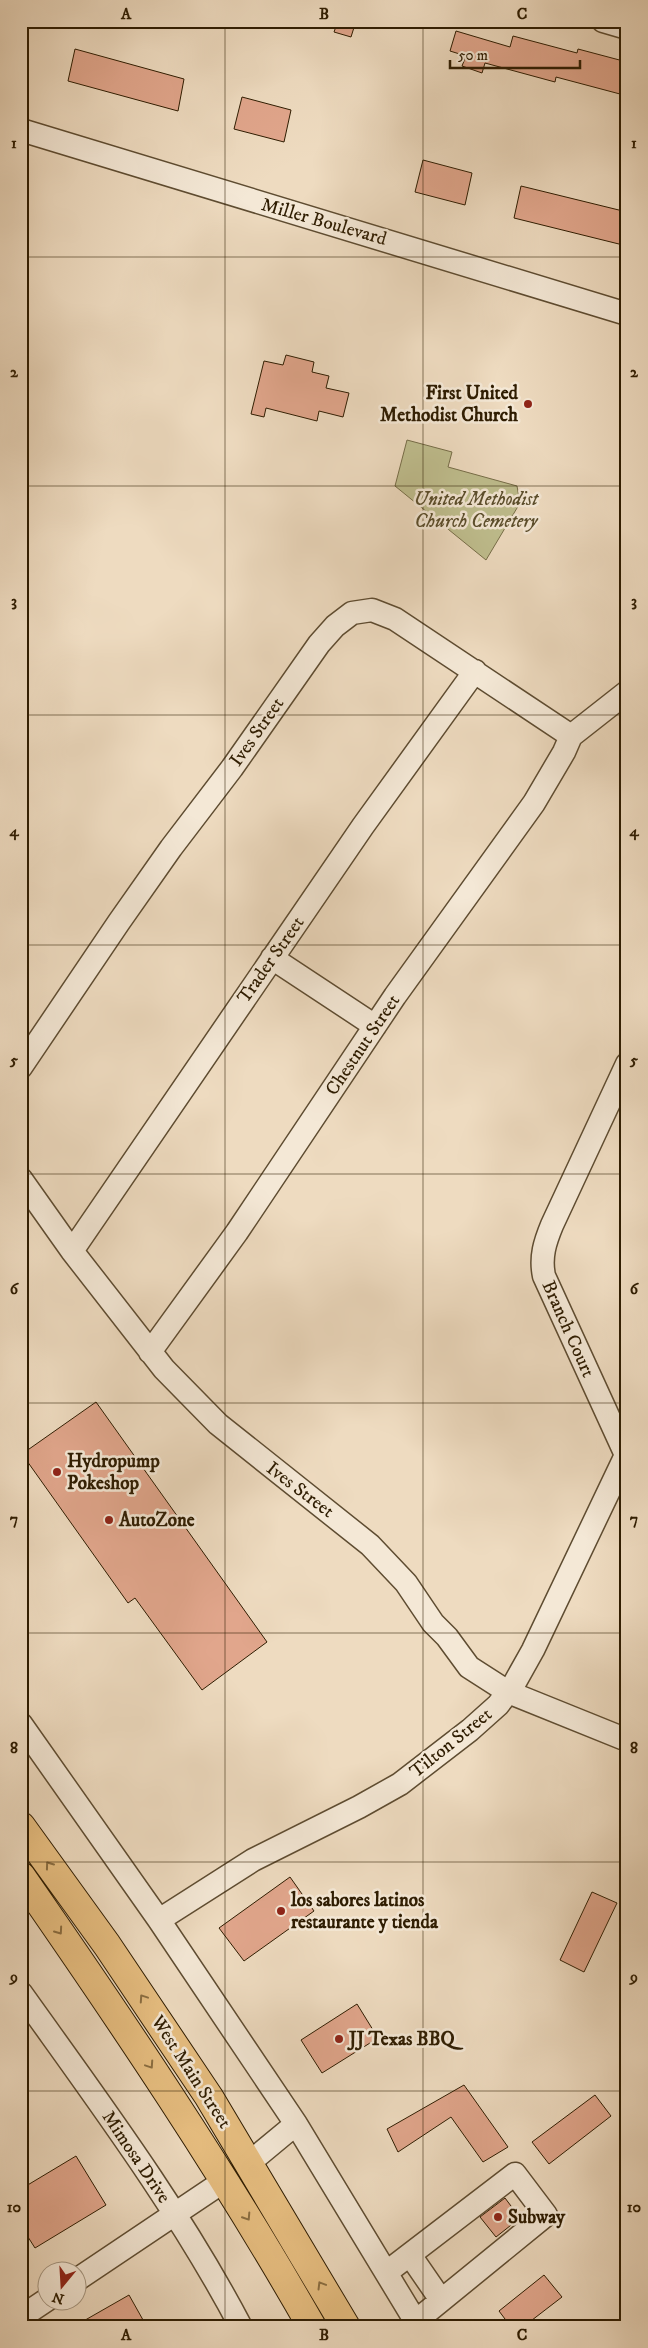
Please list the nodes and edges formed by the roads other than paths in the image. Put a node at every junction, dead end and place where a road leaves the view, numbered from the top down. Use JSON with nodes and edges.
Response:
{"nodes":[{"id":1,"x":603,"y":21,"type":"edge"},
{"id":2,"x":627,"y":28,"type":"edge"},
{"id":3,"x":21,"y":130,"type":"edge"},
{"id":4,"x":627,"y":314,"type":"edge"},
{"id":5,"x":475,"y":671,"type":"junction"},
{"id":6,"x":627,"y":692,"type":"edge"},
{"id":7,"x":571,"y":736,"type":"junction"},
{"id":8,"x":272,"y":958,"type":"junction"},
{"id":9,"x":375,"y":1026,"type":"junction"},
{"id":10,"x":627,"y":1064,"type":"edge"},
{"id":11,"x":21,"y":1067,"type":"edge"},
{"id":12,"x":21,"y":1179,"type":"edge"},
{"id":13,"x":72,"y":1251,"type":"junction"},
{"id":14,"x":150,"y":1352,"type":"junction"},
{"id":15,"x":626,"y":1454,"type":"edge"},
{"id":16,"x":508,"y":1692,"type":"junction"},
{"id":17,"x":21,"y":1724,"type":"edge"},
{"id":18,"x":627,"y":1740,"type":"edge"},
{"id":19,"x":21,"y":1826,"type":"edge"},
{"id":20,"x":21,"y":1876,"type":"edge"},
{"id":21,"x":159,"y":1920,"type":"junction"},
{"id":22,"x":21,"y":1993,"type":"edge"},
{"id":23,"x":296,"y":2124,"type":"junction"},
{"id":24,"x":249,"y":2163,"type":"junction"},
{"id":25,"x":224,"y":2181,"type":"junction"},
{"id":26,"x":174,"y":2214,"type":"junction"},
{"id":27,"x":410,"y":2255,"type":"junction"},
{"id":28,"x":88,"y":2272,"type":"edge"},
{"id":29,"x":387,"y":2272,"type":"junction"},
{"id":30,"x":442,"y":2300,"type":"junction"},
{"id":31,"x":38,"y":2306,"type":"edge"},
{"id":32,"x":21,"y":2317,"type":"edge"},
{"id":33,"x":418,"y":2324,"type":"edge"},
{"id":34,"x":241,"y":2327,"type":"edge"},
{"id":35,"x":312,"y":2327,"type":"edge"},
{"id":36,"x":346,"y":2327,"type":"edge"}],
"edges":[{"from":1,"to":2,"type":"street"},
{"from":3,"to":4,"type":"street","name":"Miller Boulevard"},
{"from":5,"to":7,"type":"street","name":"Ives Street"},
{"from":5,"to":8,"type":"street","name":"Trader Street"},
{"from":5,"to":11,"type":"street","name":"Ives Street"},
{"from":6,"to":7,"type":"street"},
{"from":7,"to":9,"type":"street","name":"Chestnut Street"},
{"from":8,"to":9,"type":"street"},
{"from":8,"to":13,"type":"street","name":"Trader Street"},
{"from":9,"to":14,"type":"street","name":"Chestnut Street"},
{"from":10,"to":15,"type":"street","name":"Branch Court"},
{"from":12,"to":13,"type":"street","name":"Ives Street"},
{"from":13,"to":14,"type":"street","name":"Ives Street"},
{"from":14,"to":16,"type":"street","name":"Ives Street"},
{"from":15,"to":16,"type":"street","name":"Tilton Street"},
{"from":16,"to":18,"type":"street","name":"Ives Street"},
{"from":16,"to":21,"type":"street","name":"Tilton Street"},
{"from":17,"to":21,"type":"street"},
{"from":24,"to":19,"type":"main road","name":"West Main Street","one_way":true},
{"from":20,"to":25,"type":"main road","name":"West Main Street","one_way":true},
{"from":21,"to":23,"type":"street"},
{"from":22,"to":26,"type":"street","name":"Mimosa Drive"},
{"from":23,"to":24,"type":"street"},
{"from":23,"to":29,"type":"street"},
{"from":24,"to":25,"type":"main road"},
{"from":36,"to":24,"type":"main road","name":"West Main Street","one_way":true},
{"from":25,"to":26,"type":"street"},
{"from":25,"to":35,"type":"main road","name":"West Main Street","one_way":true},
{"from":26,"to":28,"type":"street"},
{"from":26,"to":34,"type":"street","name":"Mimosa Drive"},
{"from":27,"to":29,"type":"street"},
{"from":27,"to":30,"type":"street"},
{"from":27,"to":30,"type":"street"},
{"from":29,"to":33,"type":"street"},
{"from":30,"to":33,"type":"street"},
{"from":31,"to":32,"type":"street"}]}
